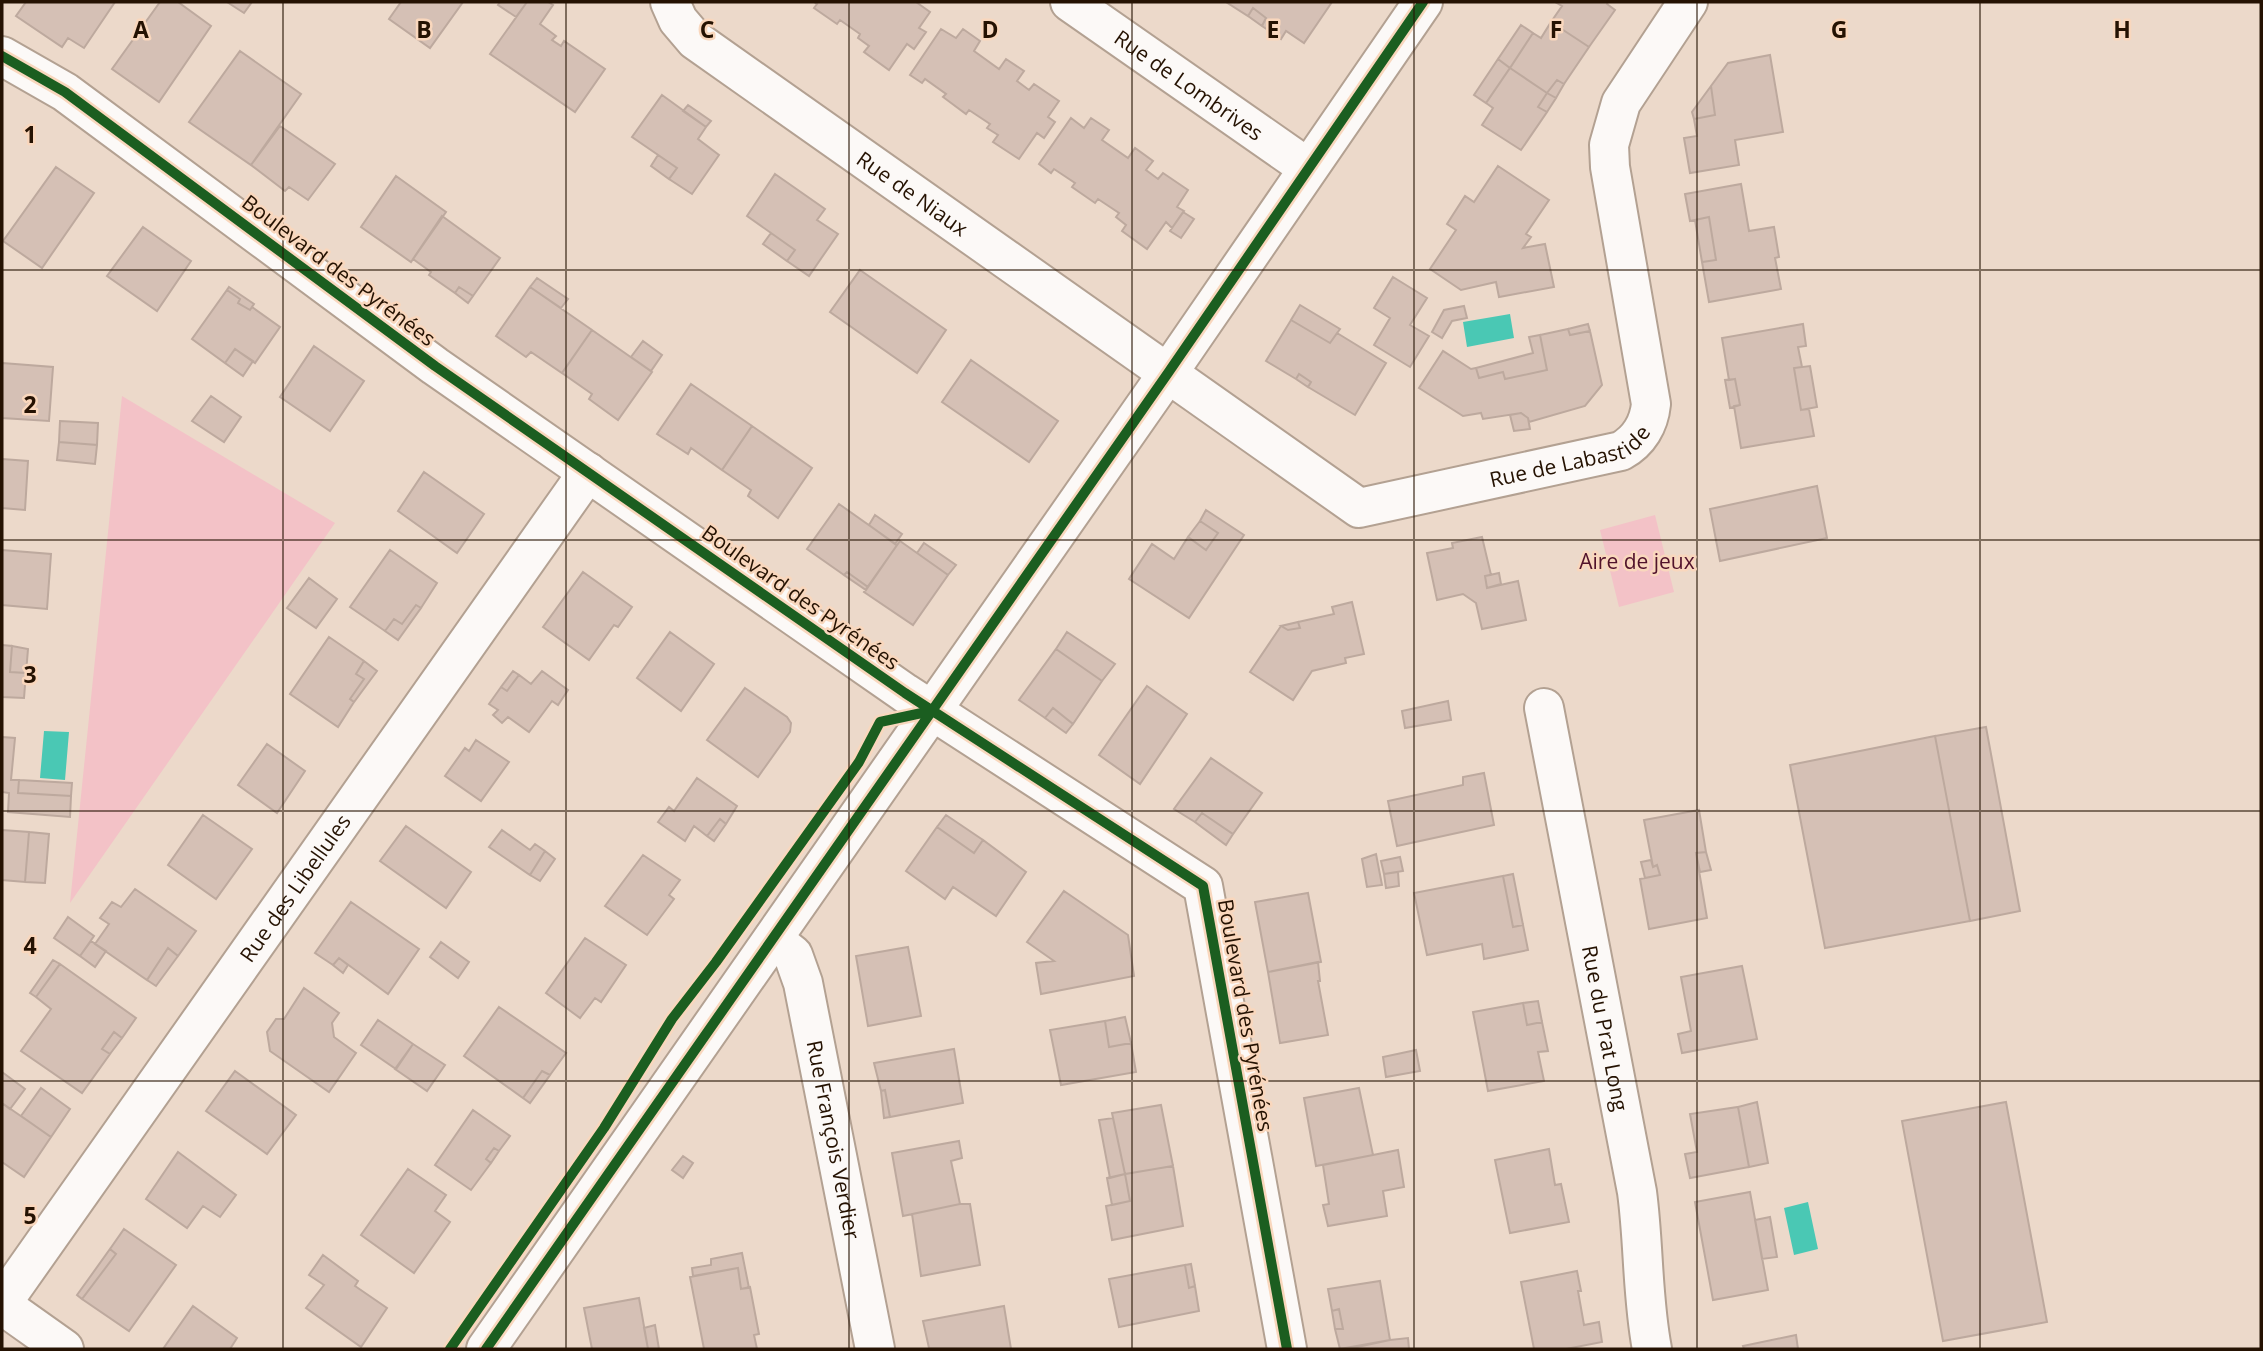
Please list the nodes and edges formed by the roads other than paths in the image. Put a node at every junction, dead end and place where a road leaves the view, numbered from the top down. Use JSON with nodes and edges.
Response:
{"nodes":[{"id":1,"x":670,"y":2,"type":"edge"},
{"id":2,"x":1070,"y":2,"type":"edge"},
{"id":3,"x":1423,"y":2,"type":"edge"},
{"id":4,"x":1688,"y":2,"type":"edge"},
{"id":5,"x":2,"y":56,"type":"edge"},
{"id":6,"x":1308,"y":168,"type":"junction"},
{"id":7,"x":1168,"y":373,"type":"junction"},
{"id":8,"x":588,"y":472,"type":"junction"},
{"id":9,"x":1544,"y":708,"type":"dead end"},
{"id":10,"x":932,"y":710,"type":"junction"},
{"id":11,"x":773,"y":939,"type":"junction"},
{"id":12,"x":2,"y":1304,"type":"edge"},
{"id":13,"x":64,"y":1349,"type":"edge"},
{"id":14,"x":486,"y":1349,"type":"edge"},
{"id":15,"x":875,"y":1349,"type":"edge"},
{"id":16,"x":1286,"y":1349,"type":"edge"},
{"id":17,"x":1652,"y":1349,"type":"edge"}],
"edges":[{"from":1,"to":7,"type":"street","name":"Rue de Niaux"},
{"from":2,"to":6,"type":"street","name":"Rue de Lombrives"},
{"from":3,"to":6,"type":"street"},
{"from":4,"to":7,"type":"street","name":"Rue de Labastide"},
{"from":5,"to":8,"type":"street","name":"Boulevard des Pyrénées"},
{"from":6,"to":7,"type":"street"},
{"from":7,"to":10,"type":"street"},
{"from":8,"to":10,"type":"street","name":"Boulevard des Pyrénées"},
{"from":8,"to":12,"type":"street","name":"Rue des Libellules"},
{"from":9,"to":17,"type":"street","name":"Rue du Prat Long"},
{"from":10,"to":11,"type":"street"},
{"from":10,"to":16,"type":"street","name":"Boulevard des Pyrénées"},
{"from":11,"to":14,"type":"street"},
{"from":11,"to":15,"type":"street","name":"Rue François Verdier"},
{"from":12,"to":13,"type":"street"}]}
